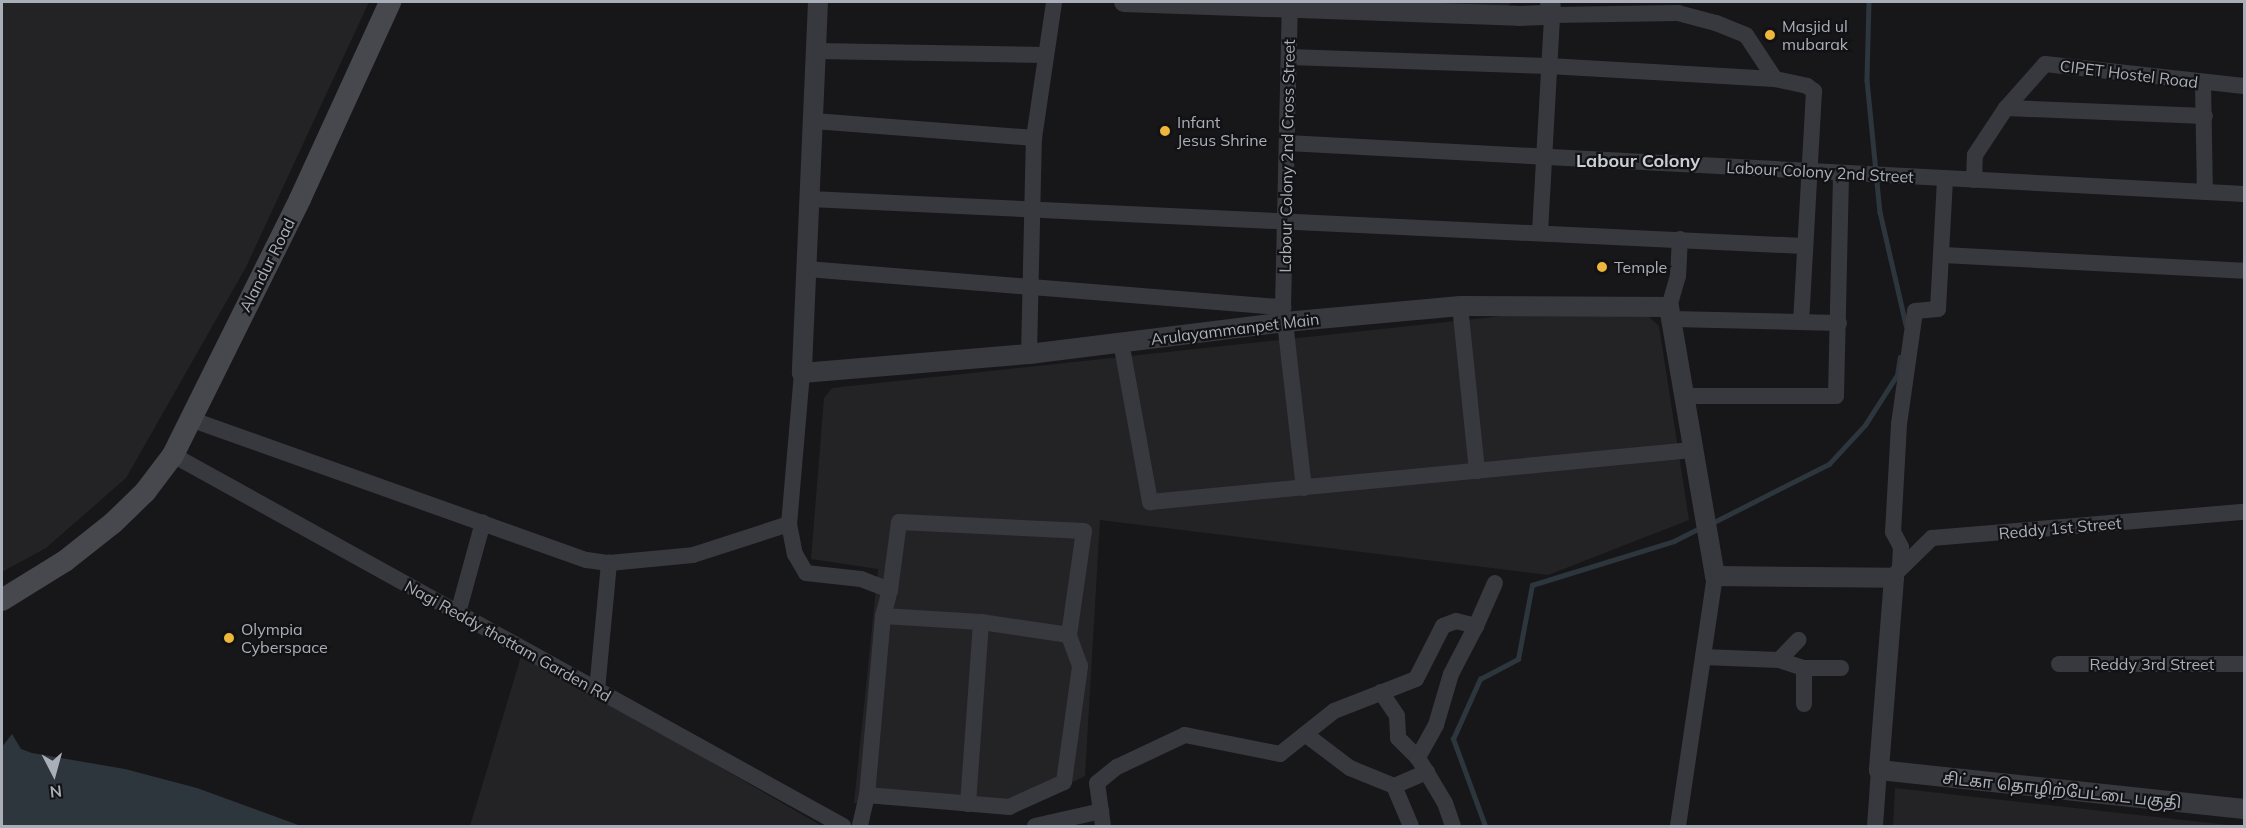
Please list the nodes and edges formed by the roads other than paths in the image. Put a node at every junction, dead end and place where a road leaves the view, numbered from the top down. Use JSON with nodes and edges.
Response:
{"nodes":[{"id":1,"x":390,"y":2,"type":"edge"},
{"id":2,"x":818,"y":2,"type":"edge"},
{"id":3,"x":1054,"y":2,"type":"edge"},
{"id":4,"x":1124,"y":2,"type":"edge"},
{"id":5,"x":1145,"y":2,"type":"edge"},
{"id":6,"x":1290,"y":5,"type":"junction"},
{"id":7,"x":1443,"y":7,"type":"edge"},
{"id":8,"x":1551,"y":8,"type":"edge"},
{"id":9,"x":816,"y":51,"type":"junction"},
{"id":10,"x":1044,"y":55,"type":"junction"},
{"id":11,"x":1289,"y":57,"type":"junction"},
{"id":12,"x":1549,"y":66,"type":"junction"},
{"id":13,"x":1774,"y":79,"type":"junction"},
{"id":14,"x":2203,"y":82,"type":"junction"},
{"id":15,"x":2244,"y":86,"type":"edge"},
{"id":16,"x":2006,"y":108,"type":"junction"},
{"id":17,"x":2205,"y":116,"type":"junction"},
{"id":18,"x":814,"y":122,"type":"junction"},
{"id":19,"x":1034,"y":138,"type":"junction"},
{"id":20,"x":1287,"y":143,"type":"junction"},
{"id":21,"x":1544,"y":157,"type":"junction"},
{"id":22,"x":1809,"y":171,"type":"junction"},
{"id":23,"x":1841,"y":173,"type":"junction"},
{"id":24,"x":1945,"y":178,"type":"junction"},
{"id":25,"x":1974,"y":180,"type":"junction"},
{"id":26,"x":2205,"y":192,"type":"junction"},
{"id":27,"x":2244,"y":194,"type":"edge"},
{"id":28,"x":810,"y":199,"type":"junction"},
{"id":29,"x":1031,"y":207,"type":"junction"},
{"id":30,"x":1285,"y":219,"type":"junction"},
{"id":31,"x":1540,"y":232,"type":"junction"},
{"id":32,"x":1680,"y":239,"type":"junction"},
{"id":33,"x":1804,"y":246,"type":"junction"},
{"id":34,"x":1943,"y":255,"type":"junction"},
{"id":35,"x":807,"y":268,"type":"junction"},
{"id":36,"x":2244,"y":271,"type":"edge"},
{"id":37,"x":1029,"y":286,"type":"junction"},
{"id":38,"x":1460,"y":306,"type":"junction"},
{"id":39,"x":1671,"y":313,"type":"junction"},
{"id":40,"x":1284,"y":314,"type":"junction"},
{"id":41,"x":1801,"y":322,"type":"junction"},
{"id":42,"x":1839,"y":323,"type":"junction"},
{"id":43,"x":1120,"y":342,"type":"junction"},
{"id":44,"x":1029,"y":354,"type":"junction"},
{"id":45,"x":802,"y":373,"type":"junction"},
{"id":46,"x":1683,"y":396,"type":"junction"},
{"id":47,"x":190,"y":419,"type":"junction"},
{"id":48,"x":1692,"y":450,"type":"junction"},
{"id":49,"x":172,"y":456,"type":"junction"},
{"id":50,"x":1477,"y":471,"type":"junction"},
{"id":51,"x":1304,"y":488,"type":"junction"},
{"id":52,"x":2244,"y":512,"type":"edge"},
{"id":53,"x":483,"y":522,"type":"junction"},
{"id":54,"x":789,"y":524,"type":"junction"},
{"id":55,"x":609,"y":563,"type":"junction"},
{"id":56,"x":1897,"y":572,"type":"junction"},
{"id":57,"x":1715,"y":576,"type":"junction"},
{"id":58,"x":1495,"y":583,"type":"dead end"},
{"id":59,"x":890,"y":590,"type":"junction"},
{"id":60,"x":2,"y":600,"type":"edge"},
{"id":61,"x":458,"y":613,"type":"junction"},
{"id":62,"x":883,"y":616,"type":"junction"},
{"id":63,"x":981,"y":622,"type":"junction"},
{"id":64,"x":1476,"y":626,"type":"junction"},
{"id":65,"x":1069,"y":635,"type":"junction"},
{"id":66,"x":1798,"y":640,"type":"dead end"},
{"id":67,"x":1703,"y":657,"type":"junction"},
{"id":68,"x":1779,"y":660,"type":"junction"},
{"id":69,"x":2059,"y":664,"type":"dead end"},
{"id":70,"x":2244,"y":664,"type":"edge"},
{"id":71,"x":1804,"y":668,"type":"junction"},
{"id":72,"x":1841,"y":668,"type":"dead end"},
{"id":73,"x":597,"y":690,"type":"junction"},
{"id":74,"x":1381,"y":692,"type":"junction"},
{"id":75,"x":1803,"y":704,"type":"dead end"},
{"id":76,"x":1305,"y":734,"type":"junction"},
{"id":77,"x":1418,"y":758,"type":"junction"},
{"id":78,"x":1879,"y":770,"type":"junction"},
{"id":79,"x":1427,"y":772,"type":"junction"},
{"id":80,"x":1395,"y":786,"type":"junction"},
{"id":81,"x":867,"y":795,"type":"junction"},
{"id":82,"x":968,"y":804,"type":"junction"},
{"id":83,"x":2244,"y":809,"type":"edge"},
{"id":84,"x":1102,"y":819,"type":"edge"},
{"id":85,"x":843,"y":826,"type":"edge"},
{"id":86,"x":860,"y":826,"type":"edge"},
{"id":87,"x":1035,"y":826,"type":"edge"},
{"id":88,"x":1411,"y":826,"type":"edge"},
{"id":89,"x":1453,"y":826,"type":"edge"},
{"id":90,"x":1678,"y":826,"type":"edge"},
{"id":91,"x":1875,"y":826,"type":"edge"}],
"edges":[{"from":1,"to":47,"type":"main road","name":"Alandur Road"},
{"from":2,"to":9,"type":"street"},
{"from":3,"to":10,"type":"street"},
{"from":4,"to":5,"type":"street"},
{"from":5,"to":6,"type":"street"},
{"from":6,"to":7,"type":"street"},
{"from":6,"to":11,"type":"street","name":"Labour Colony 2nd Cross Street"},
{"from":7,"to":8,"type":"street"},
{"from":8,"to":12,"type":"street"},
{"from":8,"to":13,"type":"street"},
{"from":9,"to":10,"type":"street"},
{"from":9,"to":18,"type":"street"},
{"from":10,"to":19,"type":"street"},
{"from":11,"to":12,"type":"street"},
{"from":11,"to":20,"type":"street","name":"Labour Colony 2nd Cross Street"},
{"from":12,"to":13,"type":"street"},
{"from":12,"to":21,"type":"street"},
{"from":13,"to":22,"type":"street"},
{"from":14,"to":15,"type":"street","name":"CIPET Hostel Road"},
{"from":14,"to":16,"type":"street","name":"CIPET Hostel Road"},
{"from":14,"to":17,"type":"street"},
{"from":16,"to":17,"type":"street"},
{"from":16,"to":25,"type":"street","name":"CIPET Hostel Road"},
{"from":17,"to":26,"type":"street"},
{"from":18,"to":19,"type":"street"},
{"from":18,"to":28,"type":"street"},
{"from":19,"to":29,"type":"street"},
{"from":20,"to":21,"type":"street","name":"Labour Colony 2nd Street"},
{"from":20,"to":30,"type":"street","name":"Labour Colony 2nd Cross Street"},
{"from":21,"to":22,"type":"street","name":"Labour Colony 2nd Street"},
{"from":21,"to":31,"type":"street"},
{"from":22,"to":23,"type":"street","name":"Labour Colony 2nd Street"},
{"from":22,"to":33,"type":"street"},
{"from":23,"to":24,"type":"street","name":"Labour Colony 2nd Street"},
{"from":23,"to":42,"type":"street"},
{"from":24,"to":25,"type":"street","name":"Labour Colony 2nd Street"},
{"from":24,"to":34,"type":"street"},
{"from":25,"to":26,"type":"street","name":"Labour Colony 2nd Street"},
{"from":26,"to":27,"type":"street","name":"Labour Colony 2nd Street"},
{"from":28,"to":29,"type":"street"},
{"from":28,"to":35,"type":"street"},
{"from":29,"to":30,"type":"street"},
{"from":29,"to":37,"type":"street"},
{"from":30,"to":31,"type":"street"},
{"from":30,"to":40,"type":"street","name":"Labour Colony 2nd Cross Street"},
{"from":31,"to":32,"type":"street"},
{"from":32,"to":33,"type":"street"},
{"from":32,"to":39,"type":"street"},
{"from":33,"to":41,"type":"street"},
{"from":34,"to":36,"type":"street"},
{"from":34,"to":56,"type":"street"},
{"from":35,"to":37,"type":"street"},
{"from":35,"to":45,"type":"street"},
{"from":37,"to":40,"type":"street"},
{"from":37,"to":44,"type":"street"},
{"from":38,"to":39,"type":"street","name":"Arulayammanpet Main"},
{"from":38,"to":40,"type":"street","name":"Arulayammanpet Main"},
{"from":38,"to":50,"type":"street"},
{"from":39,"to":41,"type":"street"},
{"from":39,"to":46,"type":"street"},
{"from":40,"to":43,"type":"street","name":"Arulayammanpet Main"},
{"from":40,"to":51,"type":"street","name":"Labour Colony 2nd Cross Street"},
{"from":41,"to":42,"type":"street"},
{"from":42,"to":46,"type":"street"},
{"from":43,"to":44,"type":"street","name":"Arulayammanpet Main"},
{"from":43,"to":51,"type":"street"},
{"from":44,"to":45,"type":"street","name":"Arulayammanpet Main"},
{"from":45,"to":54,"type":"street"},
{"from":46,"to":48,"type":"street"},
{"from":47,"to":49,"type":"main road","name":"Alandur Road"},
{"from":47,"to":53,"type":"street"},
{"from":48,"to":50,"type":"street"},
{"from":48,"to":57,"type":"street"},
{"from":49,"to":60,"type":"main road","name":"Alandur Road"},
{"from":49,"to":61,"type":"street","name":"Nagi Reddy thottam Garden Rd"},
{"from":50,"to":51,"type":"street"},
{"from":52,"to":56,"type":"street","name":"Reddy 1st Street"},
{"from":53,"to":55,"type":"street"},
{"from":53,"to":61,"type":"street"},
{"from":54,"to":55,"type":"street"},
{"from":54,"to":59,"type":"street"},
{"from":55,"to":73,"type":"street"},
{"from":56,"to":57,"type":"street"},
{"from":56,"to":78,"type":"street"},
{"from":57,"to":67,"type":"street"},
{"from":58,"to":64,"type":"street"},
{"from":59,"to":62,"type":"street"},
{"from":59,"to":65,"type":"street"},
{"from":61,"to":73,"type":"street","name":"Nagi Reddy thottam Garden Rd"},
{"from":62,"to":63,"type":"street"},
{"from":62,"to":81,"type":"street"},
{"from":63,"to":65,"type":"street"},
{"from":63,"to":82,"type":"street"},
{"from":64,"to":74,"type":"street"},
{"from":64,"to":77,"type":"street"},
{"from":65,"to":82,"type":"street"},
{"from":66,"to":68,"type":"street"},
{"from":67,"to":68,"type":"street"},
{"from":67,"to":90,"type":"street"},
{"from":68,"to":71,"type":"street"},
{"from":69,"to":70,"type":"street","name":"Reddy 3rd Street"},
{"from":71,"to":72,"type":"street"},
{"from":71,"to":75,"type":"street"},
{"from":73,"to":85,"type":"street","name":"Nagi Reddy thottam Garden Rd"},
{"from":74,"to":76,"type":"street"},
{"from":74,"to":77,"type":"street"},
{"from":76,"to":80,"type":"street"},
{"from":76,"to":84,"type":"street"},
{"from":77,"to":79,"type":"street"},
{"from":78,"to":83,"type":"street","name":"சிட்கா தொழிற்பேட்டை பகுதி"},
{"from":78,"to":91,"type":"street"},
{"from":79,"to":80,"type":"street"},
{"from":79,"to":89,"type":"street"},
{"from":80,"to":88,"type":"street"},
{"from":81,"to":82,"type":"street"},
{"from":81,"to":86,"type":"street"},
{"from":84,"to":87,"type":"street"}]}
